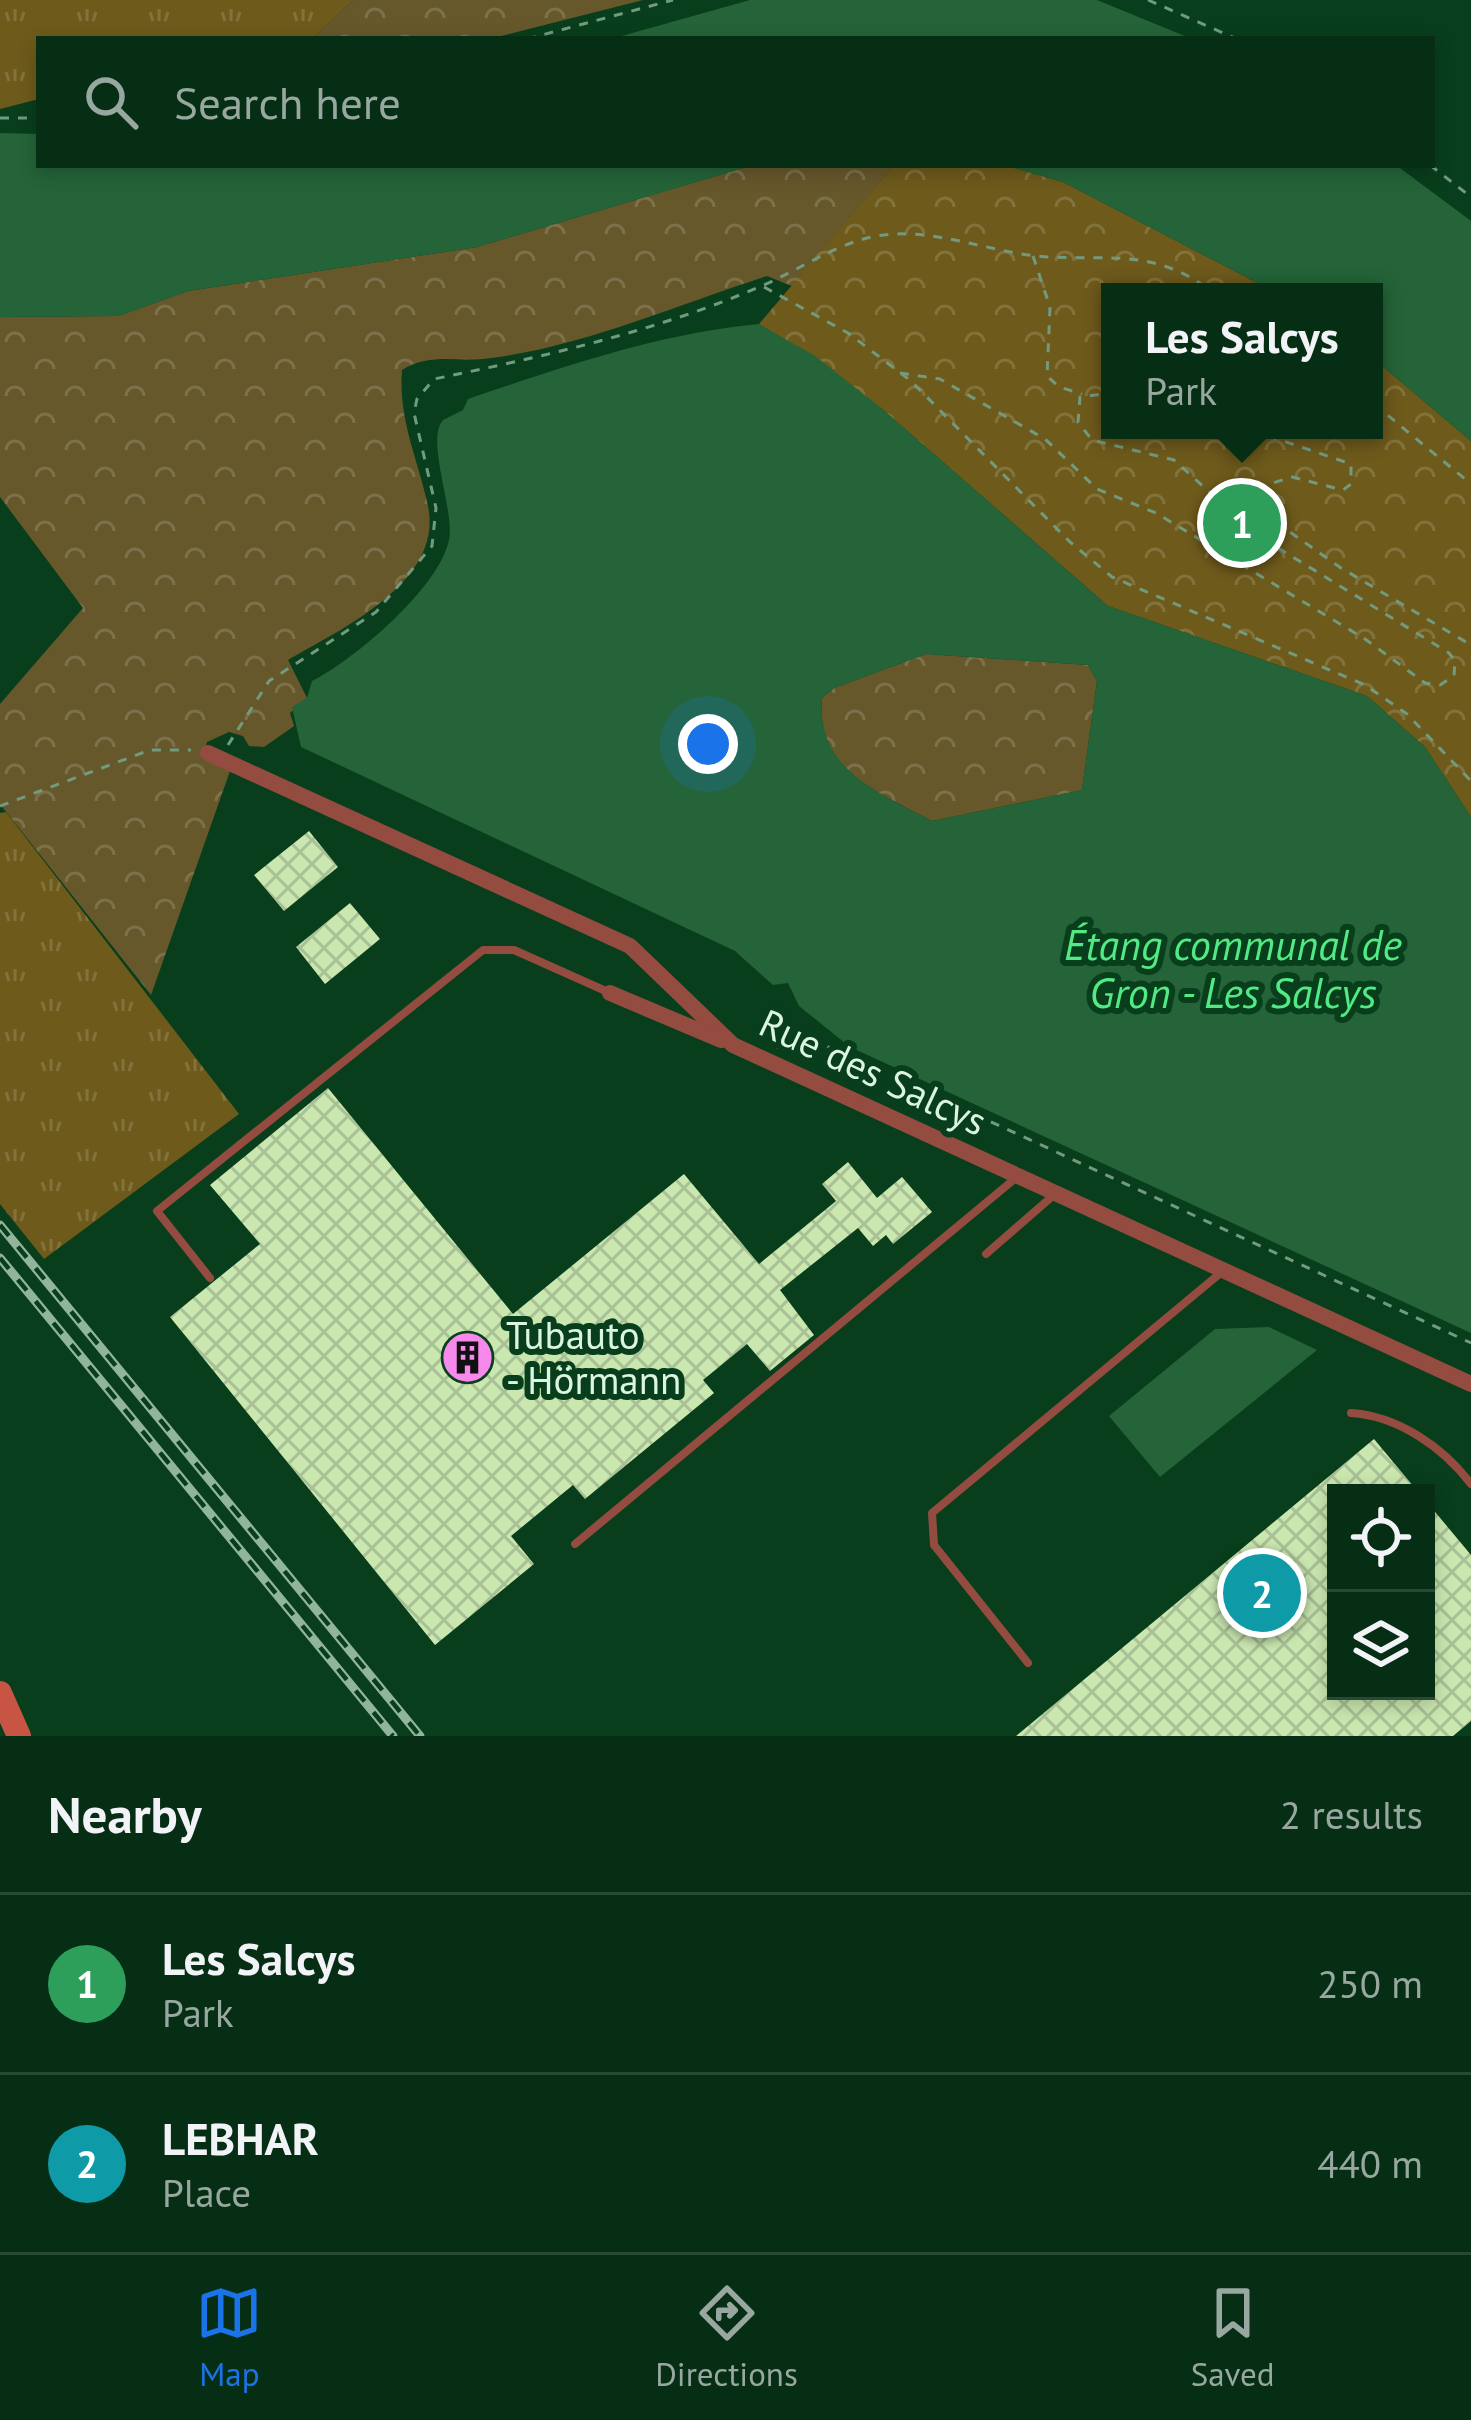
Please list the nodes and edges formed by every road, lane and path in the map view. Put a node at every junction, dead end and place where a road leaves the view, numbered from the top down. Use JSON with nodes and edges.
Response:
{"nodes":[{"id":1,"x":673,"y":0,"type":"edge"},
{"id":2,"x":1148,"y":0,"type":"edge"},
{"id":3,"x":538,"y":36,"type":"edge"},
{"id":4,"x":1233,"y":36,"type":"edge"},
{"id":5,"x":0,"y":118,"type":"edge"},
{"id":6,"x":36,"y":118,"type":"edge"},
{"id":7,"x":1434,"y":168,"type":"edge"},
{"id":8,"x":1471,"y":197,"type":"edge"},
{"id":9,"x":1033,"y":256,"type":"junction"},
{"id":10,"x":1201,"y":283,"type":"edge"},
{"id":11,"x":762,"y":286,"type":"junction"},
{"id":12,"x":900,"y":373,"type":"junction"},
{"id":13,"x":1101,"y":394,"type":"edge"},
{"id":14,"x":1084,"y":395,"type":"junction"},
{"id":15,"x":1383,"y":411,"type":"edge"},
{"id":16,"x":1277,"y":439,"type":"edge"},
{"id":17,"x":1471,"y":484,"type":"edge"},
{"id":18,"x":1471,"y":645,"type":"edge"},
{"id":19,"x":208,"y":754,"type":"junction"},
{"id":20,"x":1471,"y":781,"type":"edge"},
{"id":21,"x":0,"y":806,"type":"edge"},
{"id":22,"x":610,"y":992,"type":"joint"},
{"id":23,"x":742,"y":1049,"type":"junction"},
{"id":24,"x":1018,"y":1176,"type":"junction"},
{"id":25,"x":1056,"y":1193,"type":"junction"},
{"id":26,"x":986,"y":1254,"type":"dead end"},
{"id":27,"x":1224,"y":1270,"type":"junction"},
{"id":28,"x":210,"y":1278,"type":"dead end"},
{"id":29,"x":1471,"y":1343,"type":"edge"},
{"id":30,"x":1471,"y":1384,"type":"edge"},
{"id":31,"x":1351,"y":1413,"type":"dead end"},
{"id":32,"x":1471,"y":1484,"type":"edge"},
{"id":33,"x":575,"y":1544,"type":"dead end"},
{"id":34,"x":1028,"y":1663,"type":"dead end"},
{"id":35,"x":0,"y":1693,"type":"edge"},
{"id":36,"x":19,"y":1736,"type":"edge"}],
"edges":[{"from":1,"to":3,"type":"path"},
{"from":2,"to":4,"type":"path"},
{"from":5,"to":6,"type":"path"},
{"from":7,"to":8,"type":"path"},
{"from":9,"to":10,"type":"path"},
{"from":9,"to":11,"type":"path"},
{"from":9,"to":14,"type":"path"},
{"from":11,"to":12,"type":"path"},
{"from":11,"to":19,"type":"path"},
{"from":12,"to":14,"type":"path"},
{"from":12,"to":20,"type":"path"},
{"from":13,"to":14,"type":"path"},
{"from":15,"to":17,"type":"path"},
{"from":16,"to":18,"type":"path"},
{"from":19,"to":21,"type":"path"},
{"from":19,"to":23,"type":"street","name":"Rue des Salcys"},
{"from":22,"to":23,"type":"street"},
{"from":22,"to":28,"type":"lane"},
{"from":23,"to":24,"type":"street","name":"Rue des Salcys"},
{"from":23,"to":29,"type":"path"},
{"from":24,"to":25,"type":"street","name":"Rue des Salcys"},
{"from":24,"to":33,"type":"lane"},
{"from":25,"to":26,"type":"lane"},
{"from":25,"to":27,"type":"street","name":"Rue des Salcys"},
{"from":27,"to":30,"type":"street","name":"Rue des Salcys"},
{"from":27,"to":34,"type":"lane"},
{"from":31,"to":32,"type":"lane"},
{"from":35,"to":36,"type":"main road"}]}
